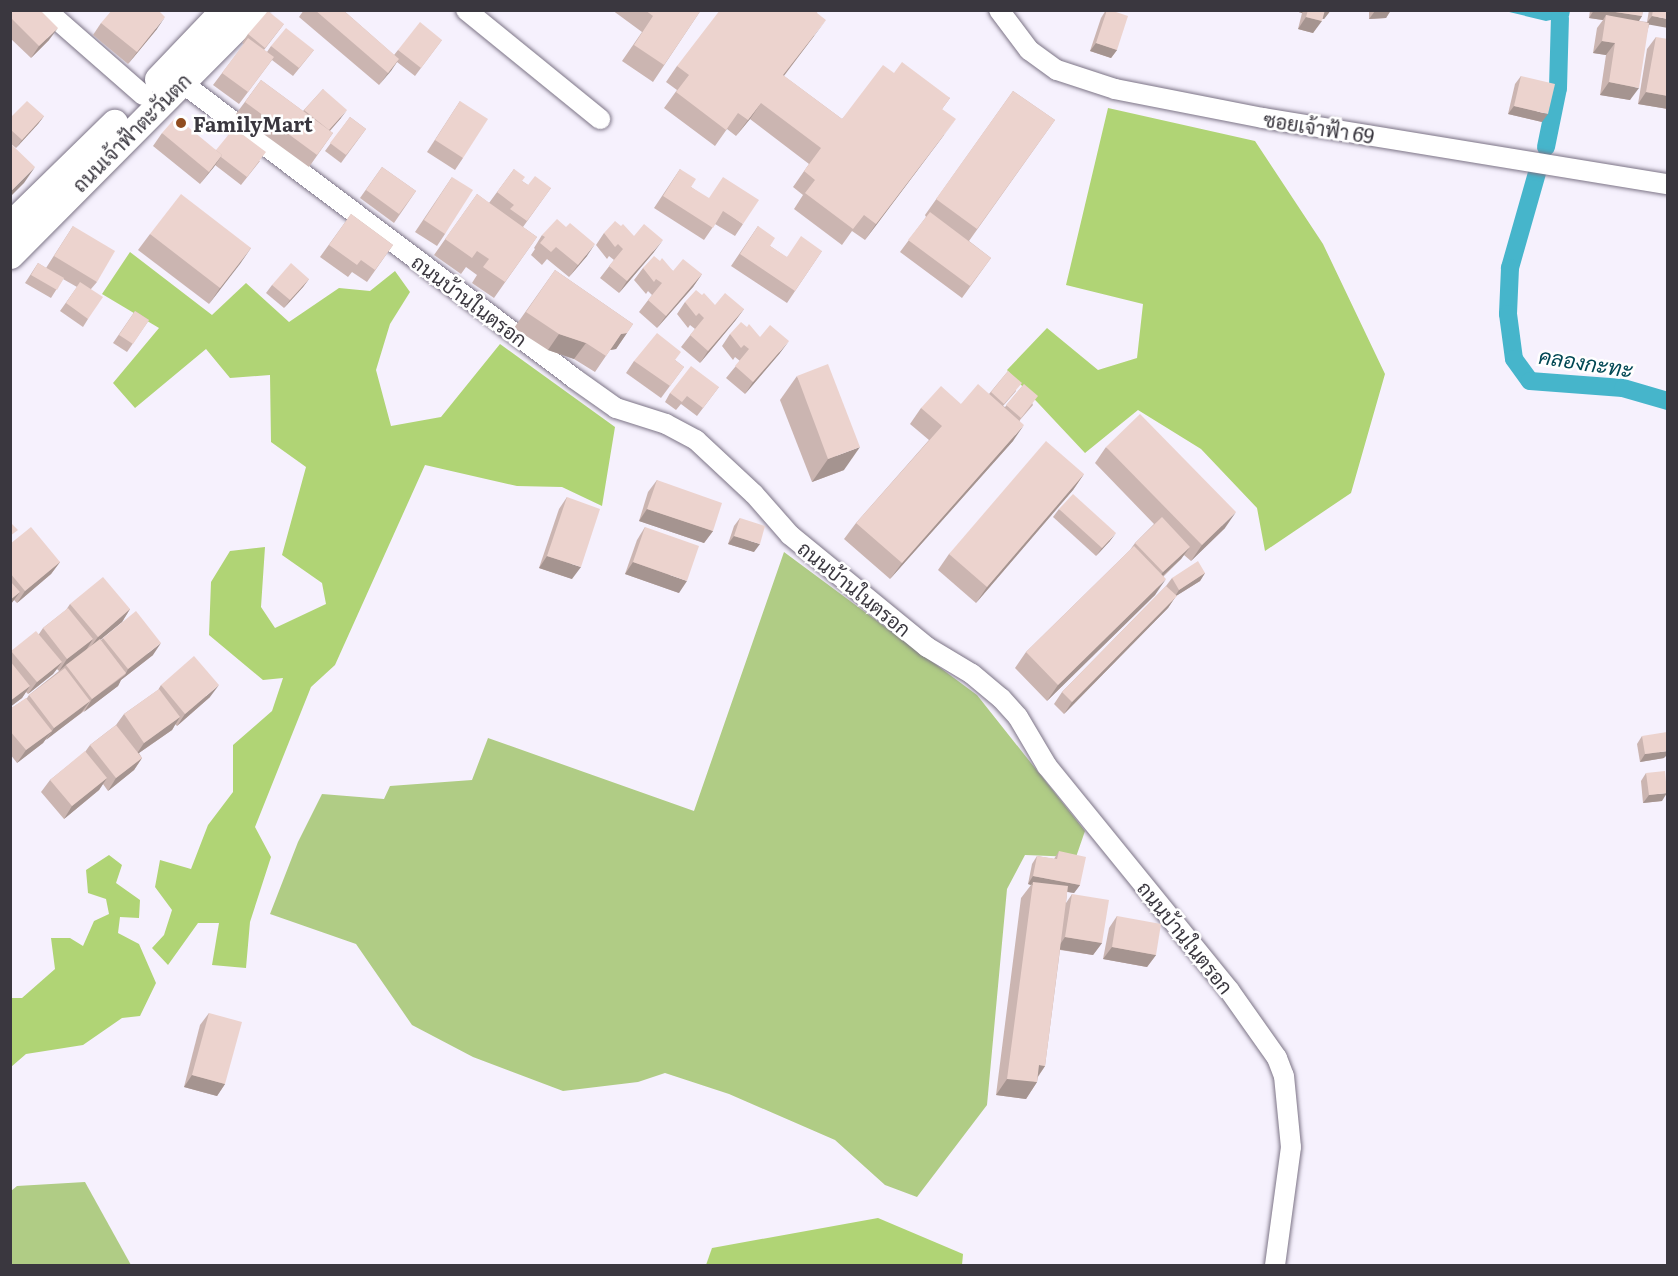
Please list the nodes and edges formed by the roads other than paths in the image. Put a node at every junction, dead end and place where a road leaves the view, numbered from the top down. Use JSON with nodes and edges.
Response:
{"nodes":[{"id":1,"x":46,"y":10,"type":"edge"},
{"id":2,"x":224,"y":10,"type":"edge"},
{"id":3,"x":253,"y":10,"type":"edge"},
{"id":4,"x":466,"y":10,"type":"edge"},
{"id":5,"x":999,"y":10,"type":"edge"},
{"id":6,"x":181,"y":82,"type":"junction"},
{"id":7,"x":142,"y":95,"type":"junction"},
{"id":8,"x":600,"y":119,"type":"dead end"},
{"id":9,"x":1668,"y":184,"type":"edge"},
{"id":10,"x":10,"y":225,"type":"edge"},
{"id":11,"x":10,"y":255,"type":"edge"},
{"id":12,"x":1275,"y":1266,"type":"edge"}],
"edges":[{"from":1,"to":7,"type":"street"},
{"from":2,"to":7,"type":"main road","name":"ถนนเจ้าฟ้าตะวันตก"},
{"from":3,"to":6,"type":"main road","name":"ถนนเจ้าฟ้าตะวันตก"},
{"from":4,"to":8,"type":"street"},
{"from":5,"to":9,"type":"street","name":"ซอยเจ้าฟ้า 69"},
{"from":6,"to":11,"type":"main road","name":"ถนนเจ้าฟ้าตะวันตก"},
{"from":6,"to":12,"type":"street","name":"ถนนบ้านในตรอก"},
{"from":7,"to":10,"type":"main road","name":"ถนนเจ้าฟ้าตะวันตก"}]}
